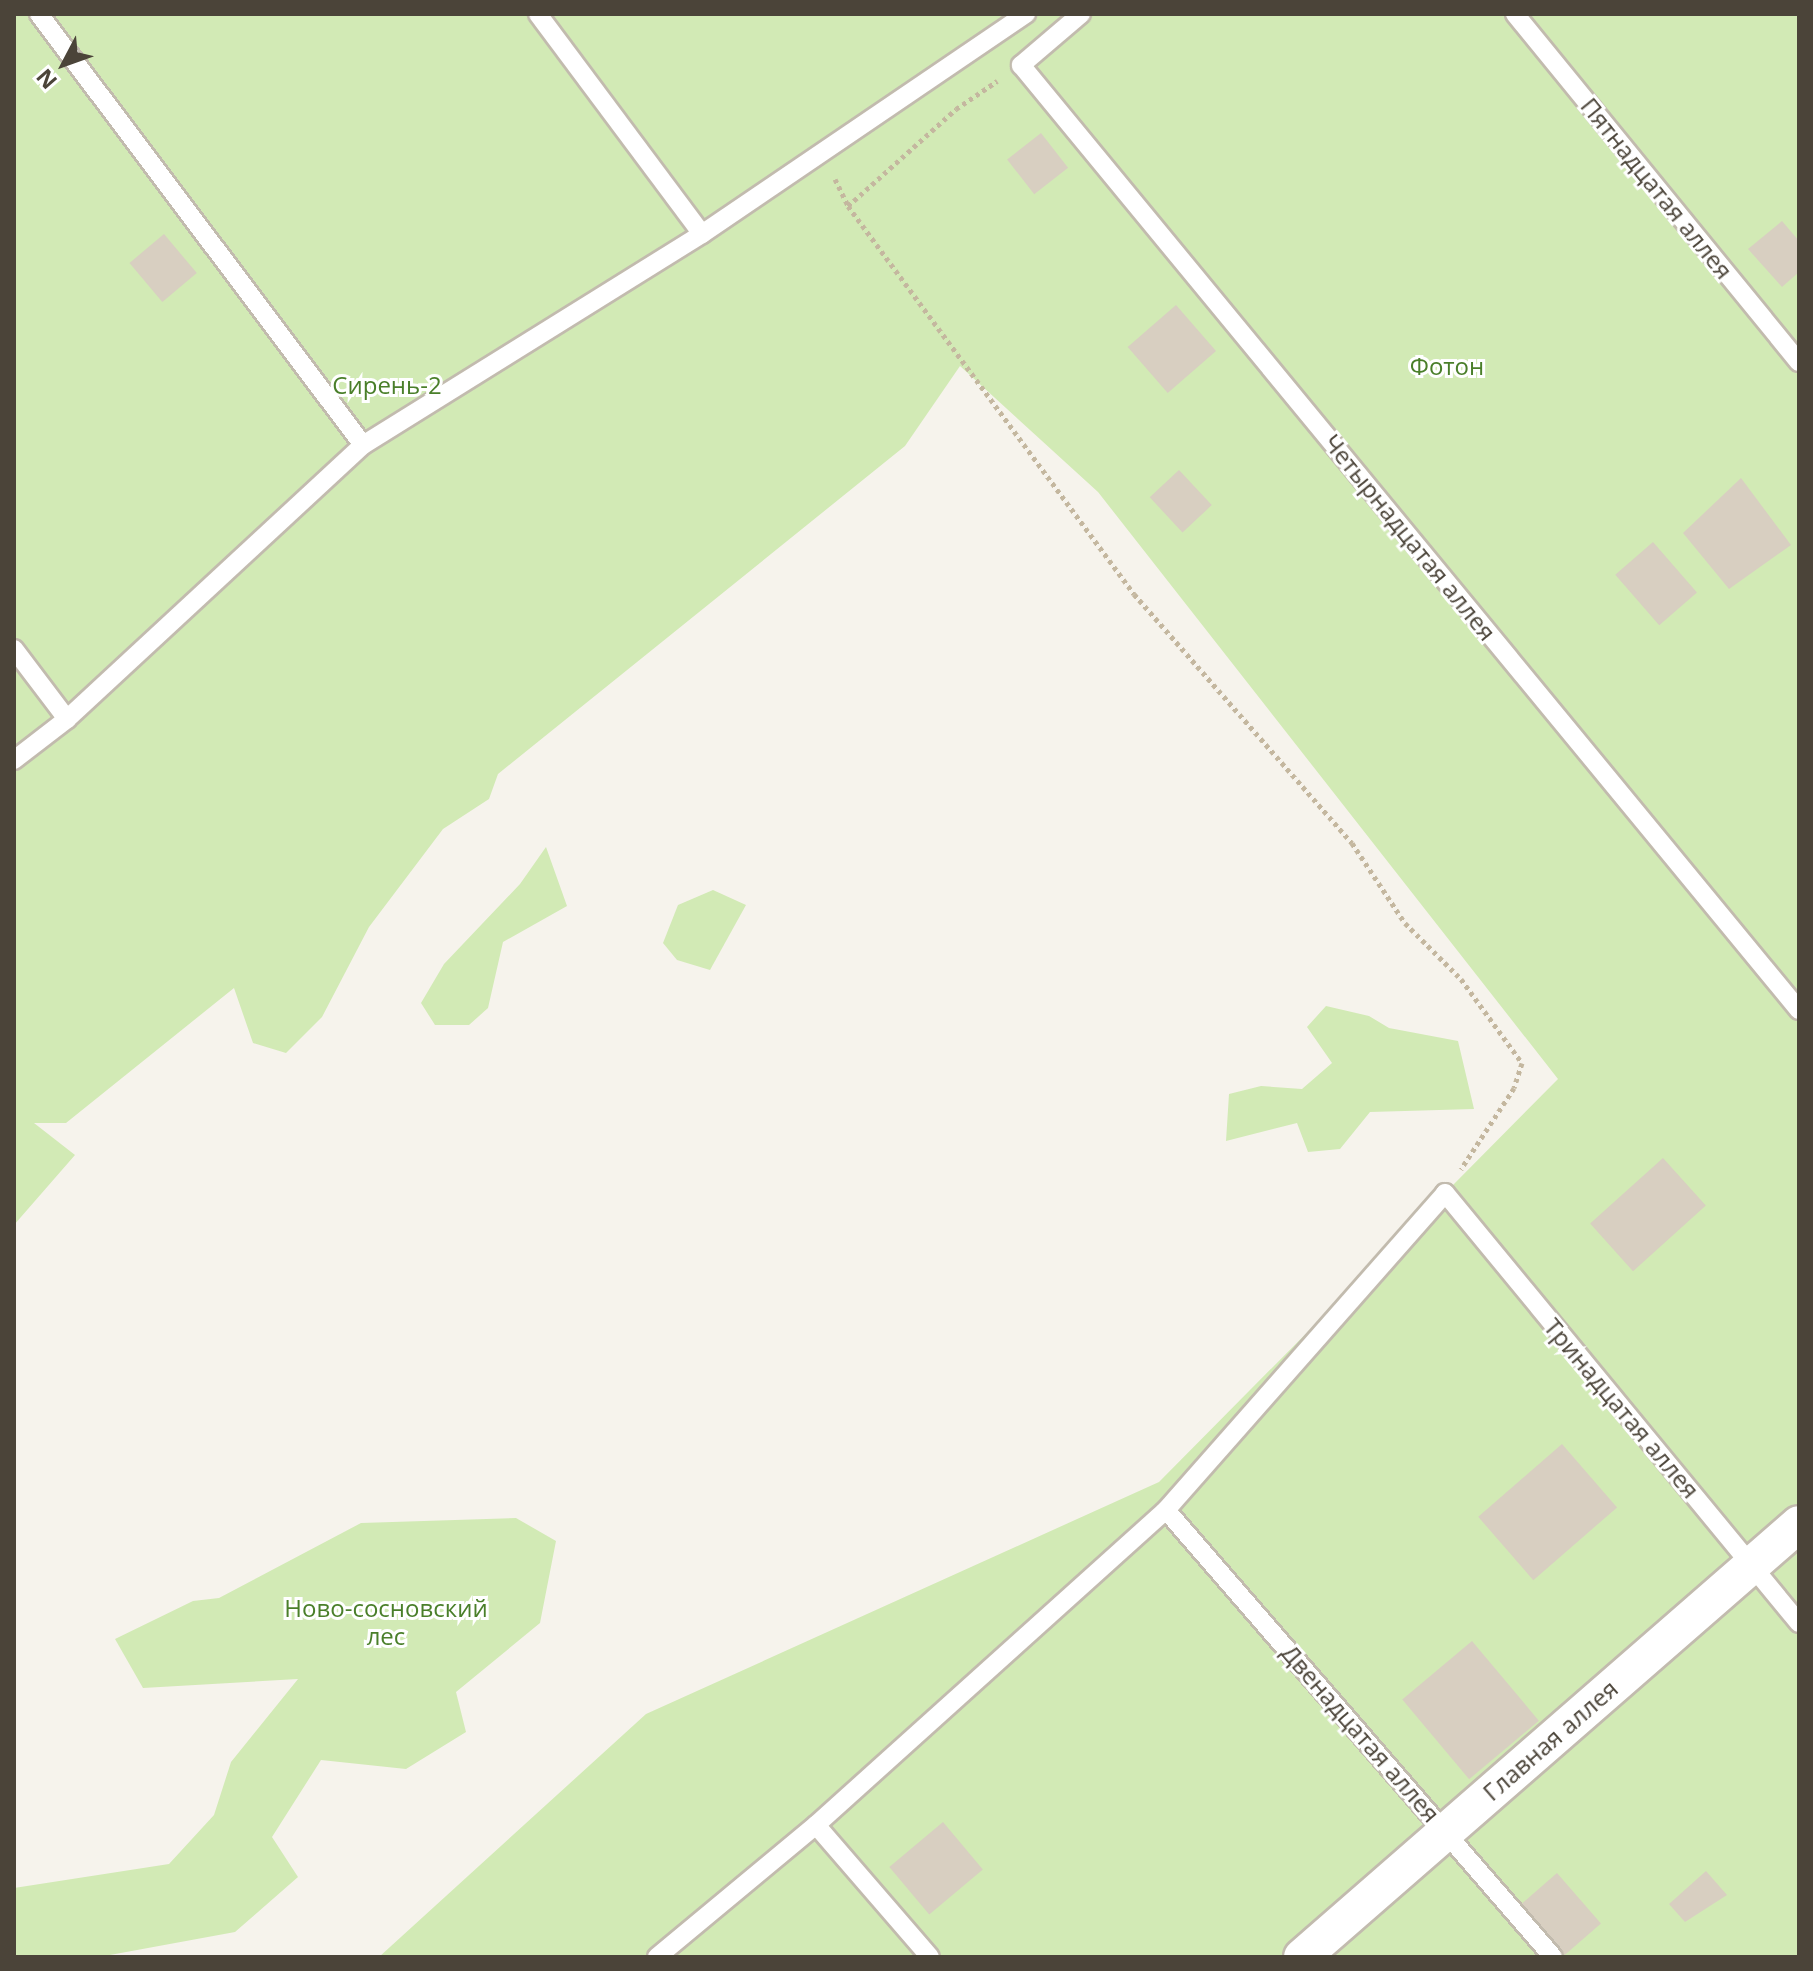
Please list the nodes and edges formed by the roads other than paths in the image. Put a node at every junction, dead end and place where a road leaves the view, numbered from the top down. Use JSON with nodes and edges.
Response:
{"nodes":[{"id":1,"x":39,"y":14,"type":"edge"},
{"id":2,"x":538,"y":14,"type":"edge"},
{"id":3,"x":1026,"y":14,"type":"edge"},
{"id":4,"x":1081,"y":14,"type":"edge"},
{"id":5,"x":1515,"y":14,"type":"edge"},
{"id":6,"x":702,"y":234,"type":"junction"},
{"id":7,"x":1799,"y":362,"type":"edge"},
{"id":8,"x":363,"y":445,"type":"junction"},
{"id":9,"x":14,"y":649,"type":"edge"},
{"id":10,"x":67,"y":719,"type":"junction"},
{"id":11,"x":14,"y":760,"type":"edge"},
{"id":12,"x":1799,"y":1010,"type":"edge"},
{"id":13,"x":1166,"y":1510,"type":"junction"},
{"id":14,"x":1799,"y":1524,"type":"edge"},
{"id":15,"x":1752,"y":1564,"type":"junction"},
{"id":16,"x":1799,"y":1623,"type":"edge"},
{"id":17,"x":816,"y":1825,"type":"junction"},
{"id":18,"x":1446,"y":1830,"type":"junction"},
{"id":19,"x":657,"y":1957,"type":"edge"},
{"id":20,"x":930,"y":1957,"type":"edge"},
{"id":21,"x":1302,"y":1957,"type":"edge"},
{"id":22,"x":1553,"y":1957,"type":"edge"}],
"edges":[{"from":1,"to":8,"type":"lane"},
{"from":2,"to":6,"type":"lane"},
{"from":3,"to":6,"type":"lane"},
{"from":4,"to":12,"type":"lane","name":"Четырнадцатая аллея"},
{"from":5,"to":7,"type":"lane","name":"Пятнадцатая аллея"},
{"from":6,"to":8,"type":"lane"},
{"from":8,"to":10,"type":"lane"},
{"from":9,"to":10,"type":"lane"},
{"from":10,"to":11,"type":"lane"},
{"from":13,"to":15,"type":"lane","name":"Тринадцатая аллея"},
{"from":13,"to":17,"type":"lane"},
{"from":13,"to":18,"type":"lane","name":"Двенадцатая аллея"},
{"from":14,"to":15,"type":"street","name":"Главная аллея"},
{"from":15,"to":16,"type":"lane","name":"Тринадцатая аллея"},
{"from":15,"to":18,"type":"street","name":"Главная аллея"},
{"from":17,"to":19,"type":"lane"},
{"from":17,"to":20,"type":"lane"},
{"from":18,"to":21,"type":"street","name":"Главная аллея"},
{"from":18,"to":22,"type":"lane","name":"Двенадцатая аллея"}]}
